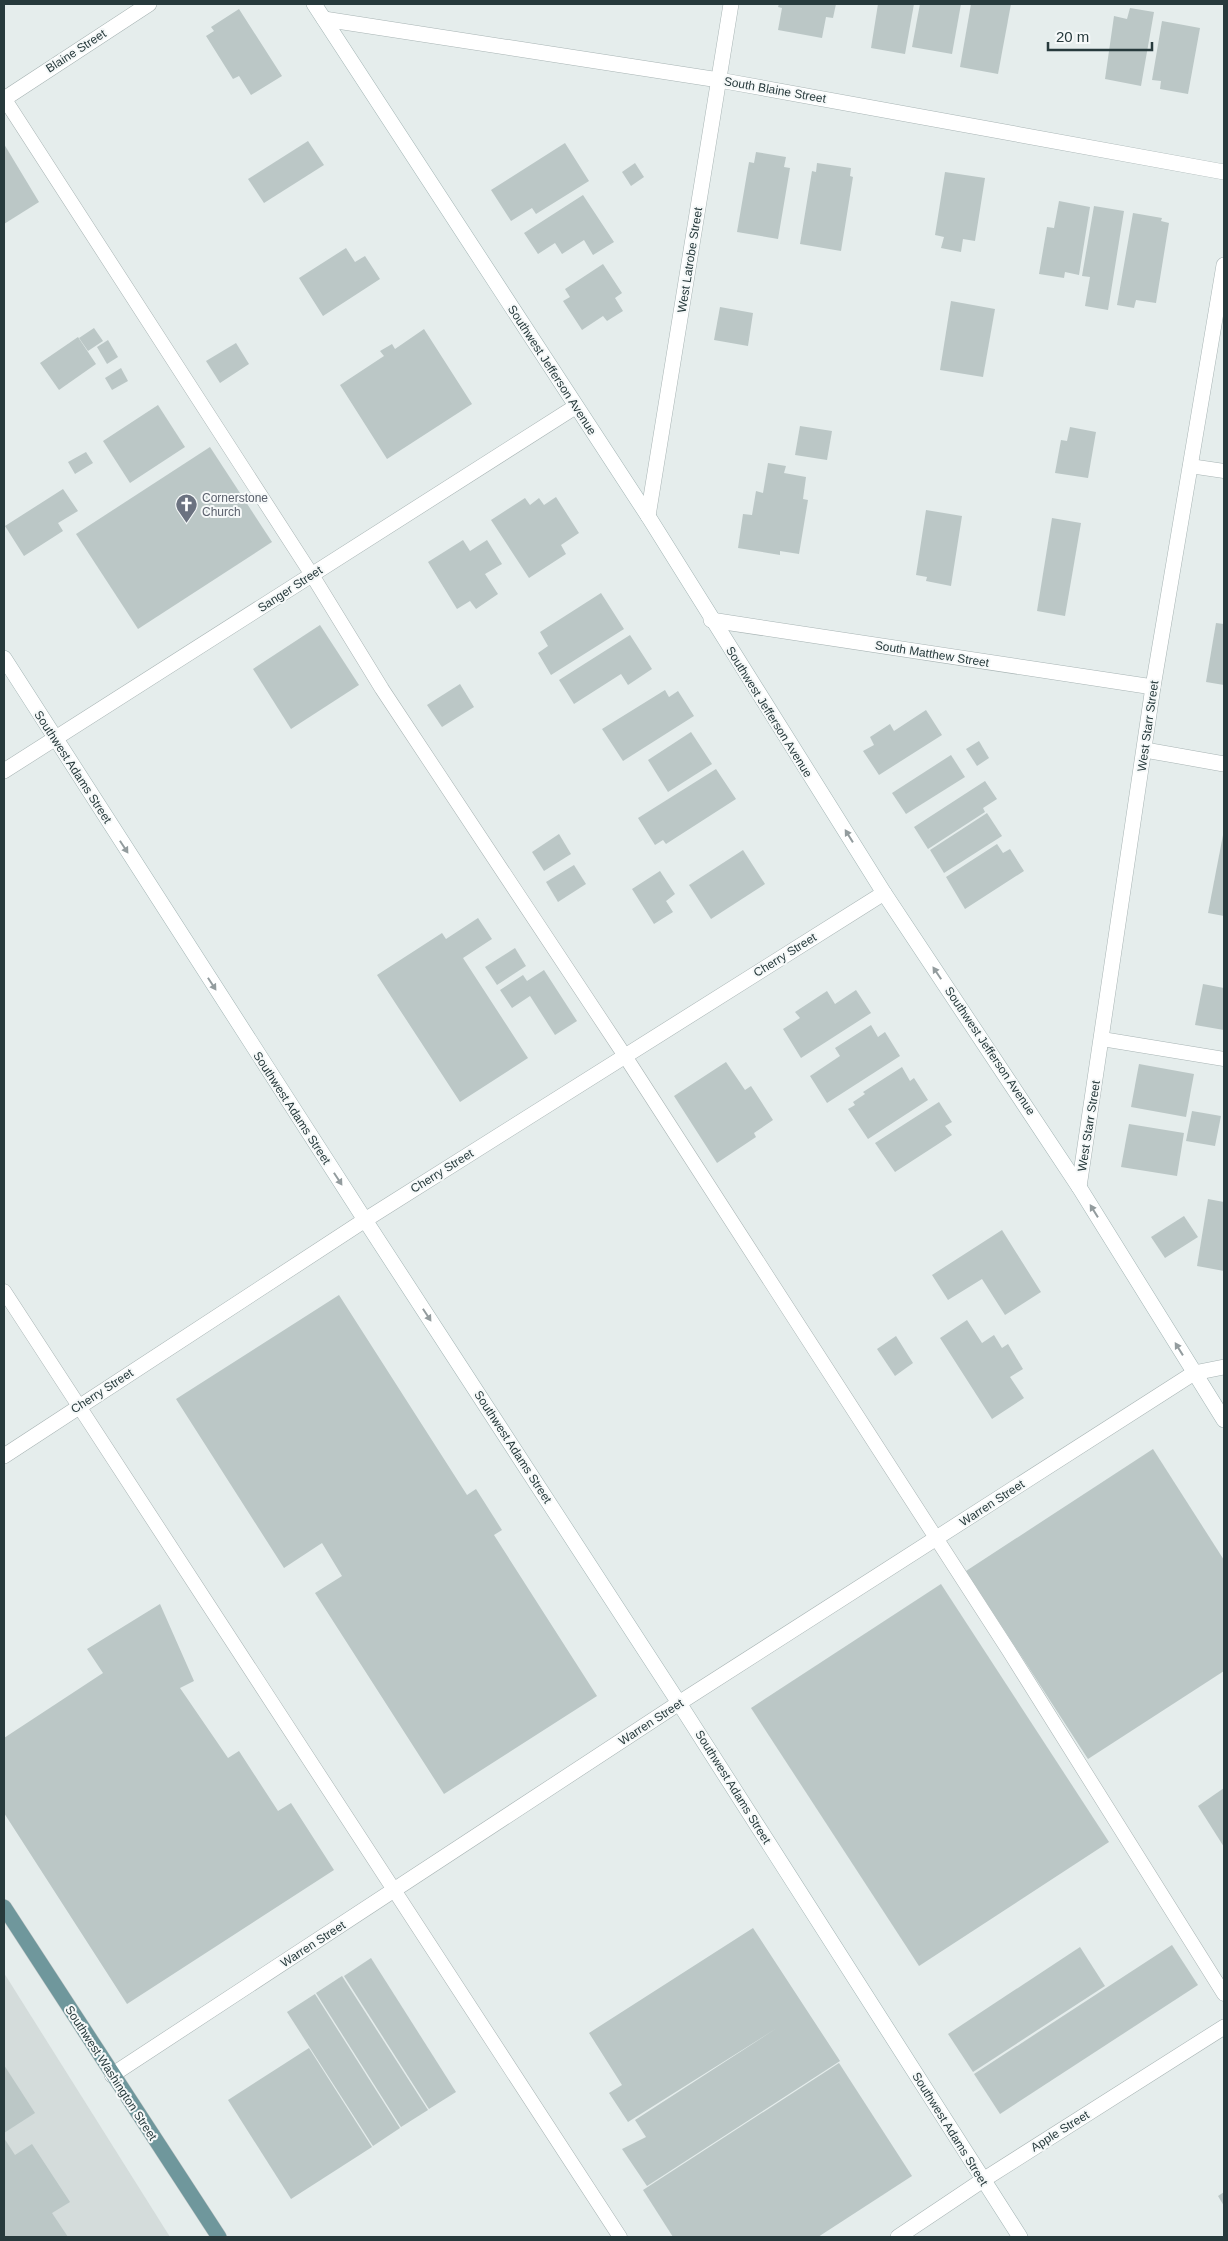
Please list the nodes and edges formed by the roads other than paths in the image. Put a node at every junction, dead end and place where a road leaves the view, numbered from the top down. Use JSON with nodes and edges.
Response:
{"nodes":[{"id":1,"x":149,"y":4,"type":"edge"},
{"id":2,"x":314,"y":4,"type":"edge"},
{"id":3,"x":731,"y":4,"type":"edge"},
{"id":4,"x":324,"y":19,"type":"junction"},
{"id":5,"x":719,"y":80,"type":"junction"},
{"id":6,"x":4,"y":99,"type":"edge"},
{"id":7,"x":1224,"y":172,"type":"edge"},
{"id":8,"x":1224,"y":265,"type":"edge"},
{"id":9,"x":575,"y":407,"type":"junction"},
{"id":10,"x":1190,"y":466,"type":"junction"},
{"id":11,"x":1224,"y":471,"type":"edge"},
{"id":12,"x":648,"y":516,"type":"junction"},
{"id":13,"x":312,"y":575,"type":"junction"},
{"id":14,"x":711,"y":620,"type":"junction"},
{"id":15,"x":4,"y":658,"type":"edge"},
{"id":16,"x":1153,"y":687,"type":"junction"},
{"id":17,"x":54,"y":739,"type":"junction"},
{"id":18,"x":1145,"y":750,"type":"junction"},
{"id":19,"x":1224,"y":764,"type":"edge"},
{"id":20,"x":4,"y":771,"type":"edge"},
{"id":21,"x":884,"y":893,"type":"junction"},
{"id":22,"x":1102,"y":1039,"type":"junction"},
{"id":23,"x":625,"y":1056,"type":"junction"},
{"id":24,"x":1224,"y":1059,"type":"edge"},
{"id":25,"x":1080,"y":1187,"type":"junction"},
{"id":26,"x":365,"y":1220,"type":"junction"},
{"id":27,"x":4,"y":1291,"type":"edge"},
{"id":28,"x":1224,"y":1366,"type":"edge"},
{"id":29,"x":1194,"y":1373,"type":"junction"},
{"id":30,"x":79,"y":1407,"type":"junction"},
{"id":31,"x":1224,"y":1420,"type":"edge"},
{"id":32,"x":4,"y":1456,"type":"edge"},
{"id":33,"x":935,"y":1539,"type":"junction"},
{"id":34,"x":679,"y":1703,"type":"junction"},
{"id":35,"x":393,"y":1891,"type":"junction"},
{"id":36,"x":4,"y":1907,"type":"edge"},
{"id":37,"x":1224,"y":1994,"type":"edge"},
{"id":38,"x":1224,"y":2027,"type":"edge"},
{"id":39,"x":112,"y":2075,"type":"junction"},
{"id":40,"x":983,"y":2180,"type":"junction"},
{"id":41,"x":219,"y":2237,"type":"edge"},
{"id":42,"x":620,"y":2237,"type":"edge"},
{"id":43,"x":898,"y":2237,"type":"edge"},
{"id":44,"x":1020,"y":2237,"type":"edge"}],
"edges":[{"from":1,"to":6,"type":"street","name":"Blaine Street"},
{"from":2,"to":4,"type":"street","name":"Southwest Jefferson Avenue"},
{"from":3,"to":5,"type":"street","name":"West Latrobe Street"},
{"from":4,"to":5,"type":"street","name":"South Blaine Street"},
{"from":4,"to":9,"type":"street","name":"Southwest Jefferson Avenue"},
{"from":5,"to":7,"type":"street","name":"South Blaine Street"},
{"from":5,"to":12,"type":"street","name":"West Latrobe Street"},
{"from":6,"to":13,"type":"lane"},
{"from":8,"to":10,"type":"street","name":"West Starr Street"},
{"from":9,"to":12,"type":"street","name":"Southwest Jefferson Avenue"},
{"from":9,"to":13,"type":"street","name":"Sanger Street"},
{"from":10,"to":11,"type":"lane"},
{"from":10,"to":16,"type":"street","name":"West Starr Street"},
{"from":12,"to":14,"type":"street","name":"Southwest Jefferson Avenue"},
{"from":13,"to":17,"type":"street","name":"Sanger Street"},
{"from":13,"to":23,"type":"lane"},
{"from":14,"to":16,"type":"street","name":"South Matthew Street"},
{"from":21,"to":14,"type":"street","name":"Southwest Jefferson Avenue","one_way":true},
{"from":15,"to":17,"type":"street","name":"Southwest Adams Street"},
{"from":16,"to":18,"type":"street","name":"West Starr Street"},
{"from":17,"to":20,"type":"street","name":"Sanger Street"},
{"from":17,"to":26,"type":"street","name":"Southwest Adams Street","one_way":true},
{"from":18,"to":19,"type":"street"},
{"from":18,"to":22,"type":"street","name":"West Starr Street"},
{"from":21,"to":23,"type":"street","name":"Cherry Street"},
{"from":25,"to":21,"type":"street","name":"Southwest Jefferson Avenue","one_way":true},
{"from":22,"to":24,"type":"lane"},
{"from":22,"to":25,"type":"street","name":"West Starr Street"},
{"from":23,"to":26,"type":"street","name":"Cherry Street"},
{"from":23,"to":33,"type":"lane"},
{"from":29,"to":25,"type":"street","name":"Southwest Jefferson Avenue","one_way":true},
{"from":26,"to":30,"type":"street","name":"Cherry Street"},
{"from":26,"to":34,"type":"street","name":"Southwest Adams Street","one_way":true},
{"from":27,"to":30,"type":"lane"},
{"from":28,"to":29,"type":"street","name":"Warren Street"},
{"from":29,"to":31,"type":"street","name":"Southwest Jefferson Avenue"},
{"from":29,"to":33,"type":"street","name":"Warren Street"},
{"from":30,"to":32,"type":"street","name":"Cherry Street"},
{"from":30,"to":35,"type":"lane"},
{"from":33,"to":34,"type":"street","name":"Warren Street"},
{"from":33,"to":37,"type":"lane"},
{"from":34,"to":35,"type":"street","name":"Warren Street"},
{"from":34,"to":40,"type":"street","name":"Southwest Adams Street"},
{"from":35,"to":39,"type":"street","name":"Warren Street"},
{"from":35,"to":42,"type":"lane"},
{"from":36,"to":39,"type":"main road","name":"Southwest Washington Street"},
{"from":38,"to":40,"type":"street","name":"Apple Street"},
{"from":39,"to":41,"type":"main road","name":"Southwest Washington Street"},
{"from":40,"to":43,"type":"street","name":"Apple Street"},
{"from":40,"to":44,"type":"street","name":"Southwest Adams Street"}]}
